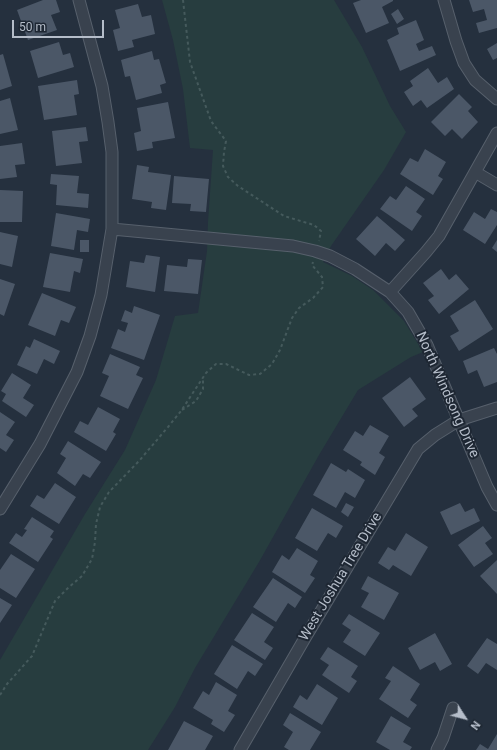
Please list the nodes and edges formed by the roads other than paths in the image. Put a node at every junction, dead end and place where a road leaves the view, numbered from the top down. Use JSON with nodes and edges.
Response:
{"nodes":[{"id":1,"x":79,"y":0,"type":"edge"},
{"id":2,"x":444,"y":0,"type":"edge"},
{"id":3,"x":497,"y":99,"type":"edge"},
{"id":4,"x":497,"y":133,"type":"edge"},
{"id":5,"x":475,"y":172,"type":"junction"},
{"id":6,"x":497,"y":185,"type":"edge"},
{"id":7,"x":112,"y":229,"type":"junction"},
{"id":8,"x":390,"y":292,"type":"junction"},
{"id":9,"x":497,"y":408,"type":"edge"},
{"id":10,"x":459,"y":420,"type":"junction"},
{"id":11,"x":497,"y":505,"type":"edge"},
{"id":12,"x":0,"y":509,"type":"edge"},
{"id":13,"x":453,"y":708,"type":"dead end"},
{"id":14,"x":240,"y":750,"type":"edge"},
{"id":15,"x":437,"y":750,"type":"edge"}],
"edges":[{"from":1,"to":7,"type":"street"},
{"from":2,"to":3,"type":"street"},
{"from":4,"to":5,"type":"street"},
{"from":5,"to":6,"type":"street"},
{"from":5,"to":8,"type":"street"},
{"from":7,"to":8,"type":"street","name":"North Windsong Drive"},
{"from":7,"to":12,"type":"street"},
{"from":8,"to":10,"type":"street","name":"North Windsong Drive"},
{"from":9,"to":10,"type":"street","name":"West Joshua Tree Drive"},
{"from":10,"to":11,"type":"street","name":"North Windsong Drive"},
{"from":10,"to":14,"type":"street","name":"West Joshua Tree Drive"},
{"from":13,"to":15,"type":"street"}]}
